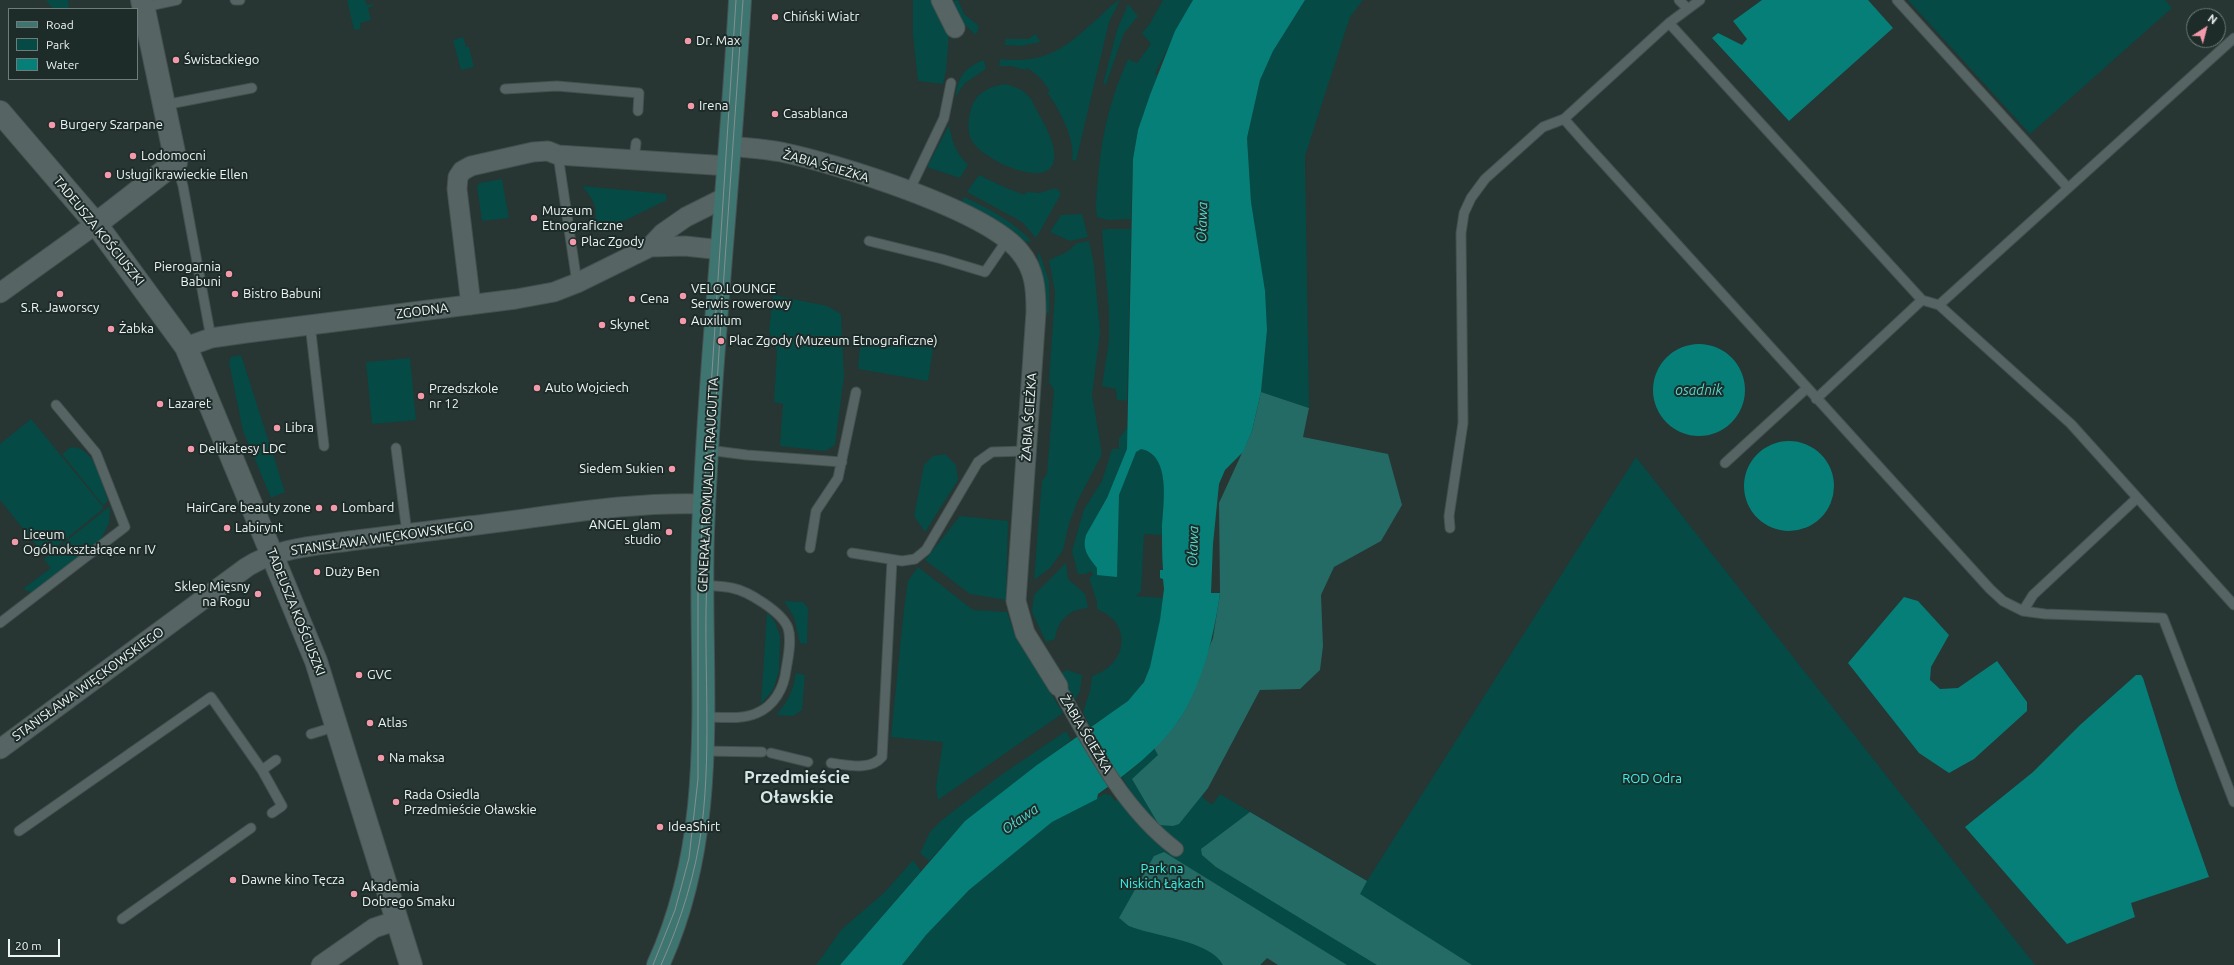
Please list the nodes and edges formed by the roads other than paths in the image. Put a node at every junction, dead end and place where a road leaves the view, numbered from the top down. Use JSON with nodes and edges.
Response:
{"nodes":[{"id":1,"x":178,"y":0,"type":"edge"},
{"id":2,"x":235,"y":0,"type":"edge"},
{"id":3,"x":240,"y":0,"type":"edge"},
{"id":4,"x":740,"y":0,"type":"edge"},
{"id":5,"x":941,"y":0,"type":"edge"},
{"id":6,"x":1679,"y":0,"type":"edge"},
{"id":7,"x":1700,"y":0,"type":"edge"},
{"id":8,"x":1897,"y":0,"type":"edge"},
{"id":9,"x":143,"y":4,"type":"edge"},
{"id":10,"x":1687,"y":8,"type":"junction"},
{"id":11,"x":1669,"y":23,"type":"junction"},
{"id":12,"x":955,"y":28,"type":"dead end"},
{"id":13,"x":2234,"y":38,"type":"edge"},
{"id":14,"x":951,"y":83,"type":"dead end"},
{"id":15,"x":252,"y":88,"type":"dead end"},
{"id":16,"x":505,"y":89,"type":"dead end"},
{"id":17,"x":164,"y":105,"type":"junction"},
{"id":18,"x":638,"y":111,"type":"dead end"},
{"id":19,"x":0,"y":112,"type":"edge"},
{"id":20,"x":1564,"y":119,"type":"junction"},
{"id":21,"x":558,"y":155,"type":"junction"},
{"id":22,"x":729,"y":156,"type":"junction"},
{"id":23,"x":176,"y":162,"type":"junction"},
{"id":24,"x":2068,"y":188,"type":"junction"},
{"id":25,"x":909,"y":192,"type":"junction"},
{"id":26,"x":726,"y":197,"type":"junction"},
{"id":27,"x":96,"y":224,"type":"junction"},
{"id":28,"x":1007,"y":240,"type":"junction"},
{"id":29,"x":869,"y":242,"type":"dead end"},
{"id":30,"x":650,"y":247,"type":"junction"},
{"id":31,"x":722,"y":250,"type":"junction"},
{"id":32,"x":577,"y":283,"type":"junction"},
{"id":33,"x":0,"y":293,"type":"edge"},
{"id":34,"x":1922,"y":300,"type":"junction"},
{"id":35,"x":471,"y":305,"type":"junction"},
{"id":36,"x":1939,"y":305,"type":"junction"},
{"id":37,"x":310,"y":324,"type":"junction"},
{"id":38,"x":211,"y":338,"type":"junction"},
{"id":39,"x":186,"y":347,"type":"junction"},
{"id":40,"x":1807,"y":388,"type":"junction"},
{"id":41,"x":856,"y":392,"type":"dead end"},
{"id":42,"x":1816,"y":399,"type":"junction"},
{"id":43,"x":56,"y":405,"type":"dead end"},
{"id":44,"x":324,"y":446,"type":"dead end"},
{"id":45,"x":396,"y":448,"type":"dead end"},
{"id":46,"x":708,"y":450,"type":"junction"},
{"id":47,"x":1026,"y":451,"type":"junction"},
{"id":48,"x":842,"y":462,"type":"junction"},
{"id":49,"x":1725,"y":463,"type":"dead end"},
{"id":50,"x":2137,"y":498,"type":"junction"},
{"id":51,"x":705,"y":504,"type":"junction"},
{"id":52,"x":1450,"y":528,"type":"dead end"},
{"id":53,"x":407,"y":534,"type":"junction"},
{"id":54,"x":810,"y":548,"type":"dead end"},
{"id":55,"x":852,"y":553,"type":"dead end"},
{"id":56,"x":273,"y":554,"type":"junction"},
{"id":57,"x":892,"y":560,"type":"junction"},
{"id":58,"x":702,"y":586,"type":"junction"},
{"id":59,"x":2234,"y":605,"type":"edge"},
{"id":60,"x":2022,"y":610,"type":"junction"},
{"id":61,"x":0,"y":623,"type":"edge"},
{"id":62,"x":1058,"y":686,"type":"joint"},
{"id":63,"x":703,"y":717,"type":"junction"},
{"id":64,"x":338,"y":726,"type":"junction"},
{"id":65,"x":311,"y":734,"type":"dead end"},
{"id":66,"x":0,"y":749,"type":"edge"},
{"id":67,"x":703,"y":751,"type":"junction"},
{"id":68,"x":276,"y":760,"type":"dead end"},
{"id":69,"x":808,"y":762,"type":"dead end"},
{"id":70,"x":831,"y":763,"type":"dead end"},
{"id":71,"x":262,"y":770,"type":"junction"},
{"id":72,"x":2234,"y":802,"type":"edge"},
{"id":73,"x":272,"y":813,"type":"dead end"},
{"id":74,"x":251,"y":828,"type":"dead end"},
{"id":75,"x":19,"y":831,"type":"dead end"},
{"id":76,"x":1176,"y":849,"type":"dead end"},
{"id":77,"x":122,"y":919,"type":"dead end"},
{"id":78,"x":398,"y":920,"type":"junction"},
{"id":79,"x":321,"y":965,"type":"edge"},
{"id":80,"x":411,"y":965,"type":"edge"},
{"id":81,"x":658,"y":965,"type":"edge"}],
"edges":[{"from":1,"to":9,"type":"lane"},
{"from":2,"to":3,"type":"lane"},
{"from":4,"to":22,"type":"main road","name":"GENERAŁA ROMUALDA TRAUGUTTA"},
{"from":5,"to":12,"type":"street"},
{"from":6,"to":10,"type":"lane"},
{"from":7,"to":10,"type":"lane"},
{"from":8,"to":24,"type":"lane"},
{"from":9,"to":17,"type":"street"},
{"from":10,"to":11,"type":"lane"},
{"from":11,"to":20,"type":"lane"},
{"from":11,"to":34,"type":"lane"},
{"from":13,"to":24,"type":"lane"},
{"from":14,"to":25,"type":"lane"},
{"from":15,"to":17,"type":"lane"},
{"from":16,"to":18,"type":"lane"},
{"from":17,"to":23,"type":"street"},
{"from":19,"to":27,"type":"street","name":"TADEUSZA KOŚCIUSZKI"},
{"from":20,"to":40,"type":"lane"},
{"from":20,"to":52,"type":"lane"},
{"from":21,"to":22,"type":"street"},
{"from":21,"to":32,"type":"lane"},
{"from":21,"to":35,"type":"street"},
{"from":22,"to":25,"type":"street","name":"ŻABIA ŚCIEŻKA"},
{"from":22,"to":26,"type":"main road","name":"GENERAŁA ROMUALDA TRAUGUTTA"},
{"from":23,"to":27,"type":"street"},
{"from":23,"to":38,"type":"lane"},
{"from":24,"to":36,"type":"lane"},
{"from":25,"to":28,"type":"street","name":"ŻABIA ŚCIEŻKA"},
{"from":26,"to":30,"type":"street","name":"ZGODNA"},
{"from":26,"to":31,"type":"main road","name":"GENERAŁA ROMUALDA TRAUGUTTA"},
{"from":27,"to":33,"type":"street"},
{"from":27,"to":39,"type":"street","name":"TADEUSZA KOŚCIUSZKI"},
{"from":28,"to":29,"type":"lane"},
{"from":28,"to":47,"type":"street","name":"ŻABIA ŚCIEŻKA"},
{"from":30,"to":31,"type":"street","name":"ZGODNA"},
{"from":30,"to":32,"type":"street","name":"ZGODNA"},
{"from":31,"to":46,"type":"main road","name":"GENERAŁA ROMUALDA TRAUGUTTA"},
{"from":32,"to":35,"type":"street","name":"ZGODNA"},
{"from":34,"to":36,"type":"lane"},
{"from":34,"to":42,"type":"lane"},
{"from":35,"to":37,"type":"street","name":"ZGODNA"},
{"from":36,"to":50,"type":"lane"},
{"from":37,"to":38,"type":"street","name":"ZGODNA"},
{"from":37,"to":44,"type":"lane"},
{"from":38,"to":39,"type":"street","name":"ZGODNA"},
{"from":39,"to":56,"type":"street","name":"TADEUSZA KOŚCIUSZKI"},
{"from":40,"to":42,"type":"lane"},
{"from":40,"to":49,"type":"lane"},
{"from":41,"to":48,"type":"lane"},
{"from":42,"to":60,"type":"lane"},
{"from":43,"to":61,"type":"lane"},
{"from":45,"to":53,"type":"lane"},
{"from":46,"to":48,"type":"lane"},
{"from":46,"to":51,"type":"main road","name":"GENERAŁA ROMUALDA TRAUGUTTA"},
{"from":47,"to":57,"type":"lane"},
{"from":47,"to":62,"type":"street","name":"ŻABIA ŚCIEŻKA"},
{"from":48,"to":54,"type":"lane"},
{"from":50,"to":59,"type":"lane"},
{"from":50,"to":60,"type":"lane"},
{"from":51,"to":53,"type":"street","name":"STANISŁAWA WIĘCKOWSKIEGO"},
{"from":51,"to":58,"type":"main road","name":"GENERAŁA ROMUALDA TRAUGUTTA"},
{"from":53,"to":56,"type":"street","name":"STANISŁAWA WIĘCKOWSKIEGO"},
{"from":55,"to":57,"type":"lane"},
{"from":56,"to":64,"type":"street","name":"TADEUSZA KOŚCIUSZKI"},
{"from":56,"to":66,"type":"street","name":"STANISŁAWA WIĘCKOWSKIEGO"},
{"from":57,"to":70,"type":"lane"},
{"from":58,"to":63,"type":"main road","name":"GENERAŁA ROMUALDA TRAUGUTTA"},
{"from":58,"to":63,"type":"lane"},
{"from":60,"to":72,"type":"lane"},
{"from":62,"to":76,"type":"street","name":"ŻABIA ŚCIEŻKA"},
{"from":63,"to":67,"type":"main road","name":"GENERAŁA ROMUALDA TRAUGUTTA"},
{"from":64,"to":65,"type":"lane"},
{"from":64,"to":78,"type":"street","name":"TADEUSZA KOŚCIUSZKI"},
{"from":67,"to":69,"type":"lane"},
{"from":67,"to":81,"type":"main road","name":"GENERAŁA ROMUALDA TRAUGUTTA"},
{"from":68,"to":71,"type":"lane"},
{"from":71,"to":73,"type":"lane"},
{"from":71,"to":75,"type":"lane"},
{"from":74,"to":77,"type":"lane"},
{"from":78,"to":79,"type":"street"},
{"from":78,"to":80,"type":"street","name":"TADEUSZA KOŚCIUSZKI"}]}
